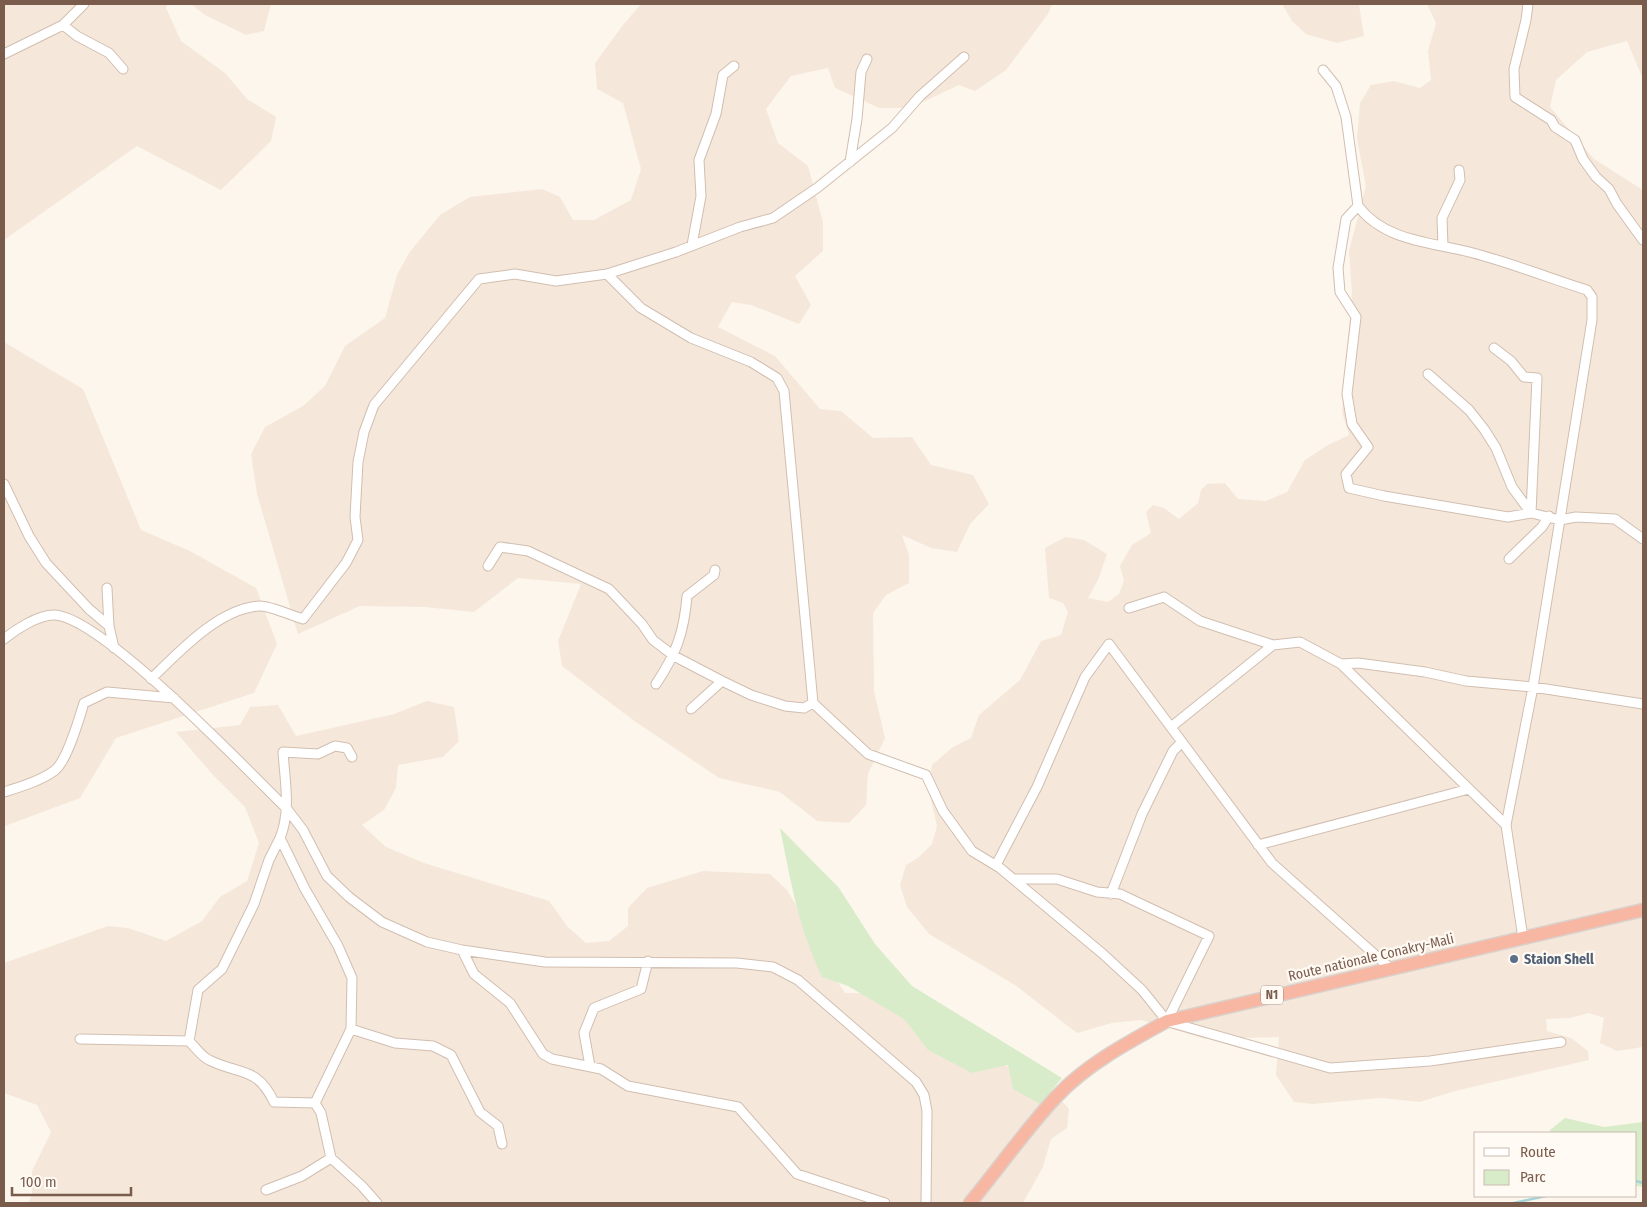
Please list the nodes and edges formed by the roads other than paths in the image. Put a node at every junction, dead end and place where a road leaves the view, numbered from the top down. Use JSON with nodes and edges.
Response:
{"nodes":[{"id":1,"x":84,"y":4,"type":"edge"},
{"id":2,"x":1528,"y":4,"type":"edge"},
{"id":3,"x":63,"y":25,"type":"junction"},
{"id":4,"x":4,"y":54,"type":"edge"},
{"id":5,"x":964,"y":57,"type":"dead end"},
{"id":6,"x":868,"y":59,"type":"dead end"},
{"id":7,"x":734,"y":66,"type":"dead end"},
{"id":8,"x":123,"y":69,"type":"dead end"},
{"id":9,"x":1323,"y":70,"type":"dead end"},
{"id":10,"x":850,"y":162,"type":"junction"},
{"id":11,"x":1459,"y":170,"type":"dead end"},
{"id":12,"x":1358,"y":206,"type":"junction"},
{"id":13,"x":1643,"y":240,"type":"edge"},
{"id":14,"x":692,"y":245,"type":"junction"},
{"id":15,"x":1443,"y":246,"type":"junction"},
{"id":16,"x":607,"y":274,"type":"junction"},
{"id":17,"x":1494,"y":348,"type":"dead end"},
{"id":18,"x":1428,"y":374,"type":"dead end"},
{"id":19,"x":4,"y":484,"type":"edge"},
{"id":20,"x":1531,"y":513,"type":"junction"},
{"id":21,"x":1549,"y":516,"type":"junction"},
{"id":22,"x":1560,"y":520,"type":"junction"},
{"id":23,"x":1643,"y":539,"type":"edge"},
{"id":24,"x":1509,"y":559,"type":"dead end"},
{"id":25,"x":488,"y":566,"type":"dead end"},
{"id":26,"x":715,"y":570,"type":"dead end"},
{"id":27,"x":107,"y":588,"type":"dead end"},
{"id":28,"x":1129,"y":608,"type":"dead end"},
{"id":29,"x":109,"y":626,"type":"junction"},
{"id":30,"x":4,"y":639,"type":"edge"},
{"id":31,"x":1273,"y":645,"type":"junction"},
{"id":32,"x":114,"y":648,"type":"junction"},
{"id":33,"x":674,"y":656,"type":"junction"},
{"id":34,"x":1341,"y":664,"type":"junction"},
{"id":35,"x":152,"y":679,"type":"junction"},
{"id":36,"x":722,"y":681,"type":"junction"},
{"id":37,"x":656,"y":684,"type":"dead end"},
{"id":38,"x":1533,"y":688,"type":"junction"},
{"id":39,"x":174,"y":698,"type":"junction"},
{"id":40,"x":813,"y":703,"type":"junction"},
{"id":41,"x":1643,"y":704,"type":"edge"},
{"id":42,"x":691,"y":708,"type":"dead end"},
{"id":43,"x":1170,"y":727,"type":"junction"},
{"id":44,"x":1182,"y":742,"type":"junction"},
{"id":45,"x":352,"y":757,"type":"dead end"},
{"id":46,"x":1469,"y":789,"type":"junction"},
{"id":47,"x":4,"y":792,"type":"edge"},
{"id":48,"x":287,"y":809,"type":"junction"},
{"id":49,"x":1506,"y":825,"type":"junction"},
{"id":50,"x":280,"y":838,"type":"junction"},
{"id":51,"x":1258,"y":845,"type":"junction"},
{"id":52,"x":996,"y":866,"type":"junction"},
{"id":53,"x":1014,"y":879,"type":"junction"},
{"id":54,"x":1112,"y":894,"type":"junction"},
{"id":55,"x":1643,"y":910,"type":"edge"},
{"id":56,"x":1523,"y":938,"type":"junction"},
{"id":57,"x":462,"y":950,"type":"junction"},
{"id":58,"x":648,"y":961,"type":"junction"},
{"id":59,"x":1390,"y":968,"type":"junction"},
{"id":60,"x":1167,"y":1021,"type":"junction"},
{"id":61,"x":351,"y":1029,"type":"junction"},
{"id":62,"x":80,"y":1039,"type":"dead end"},
{"id":63,"x":189,"y":1041,"type":"junction"},
{"id":64,"x":1561,"y":1042,"type":"dead end"},
{"id":65,"x":590,"y":1066,"type":"junction"},
{"id":66,"x":315,"y":1103,"type":"junction"},
{"id":67,"x":502,"y":1144,"type":"dead end"},
{"id":68,"x":331,"y":1158,"type":"junction"},
{"id":69,"x":266,"y":1190,"type":"dead end"},
{"id":70,"x":377,"y":1203,"type":"edge"},
{"id":71,"x":885,"y":1203,"type":"edge"},
{"id":72,"x":926,"y":1203,"type":"edge"},
{"id":73,"x":970,"y":1203,"type":"edge"}],
"edges":[{"from":1,"to":3,"type":"street"},
{"from":2,"to":13,"type":"street"},
{"from":3,"to":4,"type":"street"},
{"from":3,"to":8,"type":"street"},
{"from":5,"to":10,"type":"street"},
{"from":6,"to":10,"type":"street"},
{"from":7,"to":14,"type":"street"},
{"from":9,"to":12,"type":"street"},
{"from":10,"to":14,"type":"street"},
{"from":11,"to":15,"type":"street"},
{"from":12,"to":15,"type":"street"},
{"from":12,"to":20,"type":"street"},
{"from":14,"to":16,"type":"street"},
{"from":15,"to":22,"type":"street"},
{"from":16,"to":35,"type":"street"},
{"from":16,"to":40,"type":"street"},
{"from":17,"to":20,"type":"street"},
{"from":18,"to":20,"type":"street"},
{"from":19,"to":29,"type":"street"},
{"from":20,"to":21,"type":"street"},
{"from":21,"to":22,"type":"street"},
{"from":21,"to":24,"type":"street"},
{"from":22,"to":23,"type":"street"},
{"from":22,"to":38,"type":"street"},
{"from":25,"to":33,"type":"street"},
{"from":26,"to":33,"type":"street"},
{"from":27,"to":29,"type":"street"},
{"from":28,"to":31,"type":"street"},
{"from":29,"to":32,"type":"street"},
{"from":30,"to":32,"type":"street"},
{"from":31,"to":34,"type":"street"},
{"from":31,"to":43,"type":"street"},
{"from":32,"to":35,"type":"street"},
{"from":33,"to":36,"type":"street"},
{"from":33,"to":37,"type":"street"},
{"from":34,"to":38,"type":"street"},
{"from":34,"to":46,"type":"street"},
{"from":35,"to":39,"type":"street"},
{"from":36,"to":40,"type":"street"},
{"from":36,"to":42,"type":"street"},
{"from":38,"to":41,"type":"street"},
{"from":38,"to":49,"type":"street"},
{"from":39,"to":47,"type":"street"},
{"from":39,"to":48,"type":"street"},
{"from":40,"to":52,"type":"street"},
{"from":43,"to":44,"type":"street"},
{"from":43,"to":52,"type":"street"},
{"from":44,"to":51,"type":"street"},
{"from":44,"to":54,"type":"street"},
{"from":45,"to":48,"type":"street"},
{"from":46,"to":49,"type":"street"},
{"from":46,"to":51,"type":"street"},
{"from":48,"to":50,"type":"street"},
{"from":48,"to":57,"type":"street"},
{"from":49,"to":56,"type":"street"},
{"from":50,"to":61,"type":"street"},
{"from":50,"to":63,"type":"street"},
{"from":51,"to":59,"type":"street"},
{"from":52,"to":53,"type":"street"},
{"from":53,"to":54,"type":"street"},
{"from":53,"to":60,"type":"street"},
{"from":54,"to":60,"type":"street"},
{"from":55,"to":56,"type":"highway","name":"Route nationale Conakry-Mali","number":"N1"},
{"from":56,"to":59,"type":"highway","name":"Route nationale Conakry-Mali","number":"N1"},
{"from":57,"to":58,"type":"street"},
{"from":57,"to":65,"type":"street"},
{"from":58,"to":65,"type":"street"},
{"from":58,"to":72,"type":"street"},
{"from":59,"to":60,"type":"highway","name":"Route nationale Conakry-Mali","number":"N1"},
{"from":60,"to":64,"type":"street"},
{"from":60,"to":73,"type":"highway","name":"Route nationale Conakry-Mali","number":"N1"},
{"from":61,"to":66,"type":"street"},
{"from":61,"to":67,"type":"street"},
{"from":62,"to":63,"type":"street"},
{"from":63,"to":66,"type":"street"},
{"from":65,"to":71,"type":"street"},
{"from":66,"to":68,"type":"street"},
{"from":68,"to":69,"type":"street"},
{"from":68,"to":70,"type":"street"}]}
